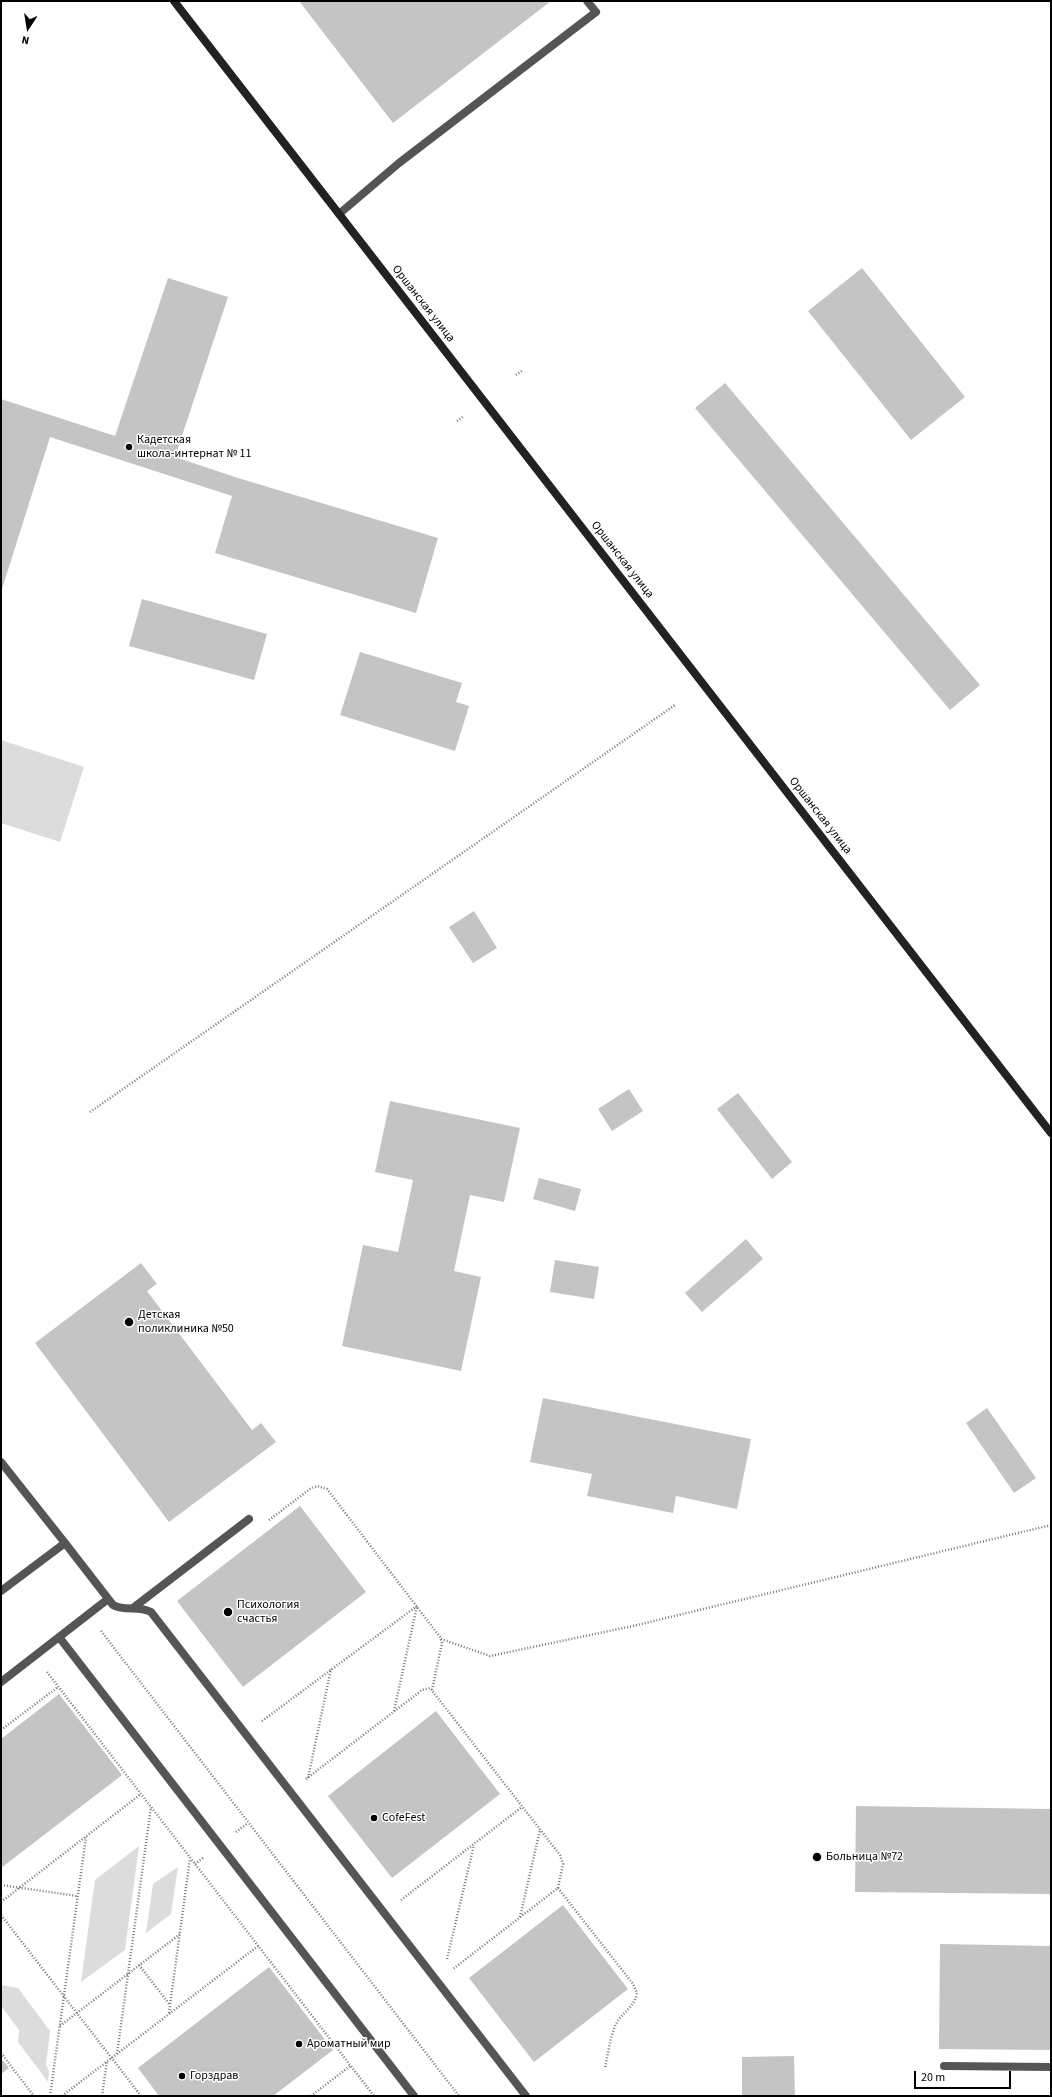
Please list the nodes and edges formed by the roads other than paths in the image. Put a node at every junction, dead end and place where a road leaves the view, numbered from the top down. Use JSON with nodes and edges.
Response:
{"nodes":[{"id":1,"x":174,"y":1,"type":"edge"},
{"id":2,"x":587,"y":1,"type":"edge"},
{"id":3,"x":338,"y":214,"type":"junction"},
{"id":4,"x":1051,"y":1133,"type":"edge"},
{"id":5,"x":1,"y":1462,"type":"edge"},
{"id":6,"x":249,"y":1519,"type":"road end"},
{"id":7,"x":65,"y":1543,"type":"junction"},
{"id":8,"x":1,"y":1591,"type":"edge"},
{"id":9,"x":108,"y":1599,"type":"junction"},
{"id":10,"x":132,"y":1609,"type":"junction"},
{"id":11,"x":59,"y":1637,"type":"junction"},
{"id":12,"x":1,"y":1682,"type":"edge"},
{"id":13,"x":944,"y":2066,"type":"dead end"},
{"id":14,"x":1051,"y":2067,"type":"edge"},
{"id":15,"x":414,"y":2096,"type":"edge"},
{"id":16,"x":526,"y":2096,"type":"edge"}],
"edges":[{"from":1,"to":3,"type":"street","name":"Оршанская улица"},
{"from":2,"to":3,"type":"lane"},
{"from":3,"to":4,"type":"street","name":"Оршанская улица"},
{"from":5,"to":7,"type":"lane"},
{"from":6,"to":10,"type":"lane"},
{"from":7,"to":8,"type":"lane"},
{"from":7,"to":9,"type":"lane"},
{"from":9,"to":10,"type":"lane"},
{"from":9,"to":11,"type":"lane"},
{"from":10,"to":16,"type":"lane"},
{"from":11,"to":12,"type":"lane"},
{"from":11,"to":15,"type":"lane"},
{"from":13,"to":14,"type":"lane"}]}
